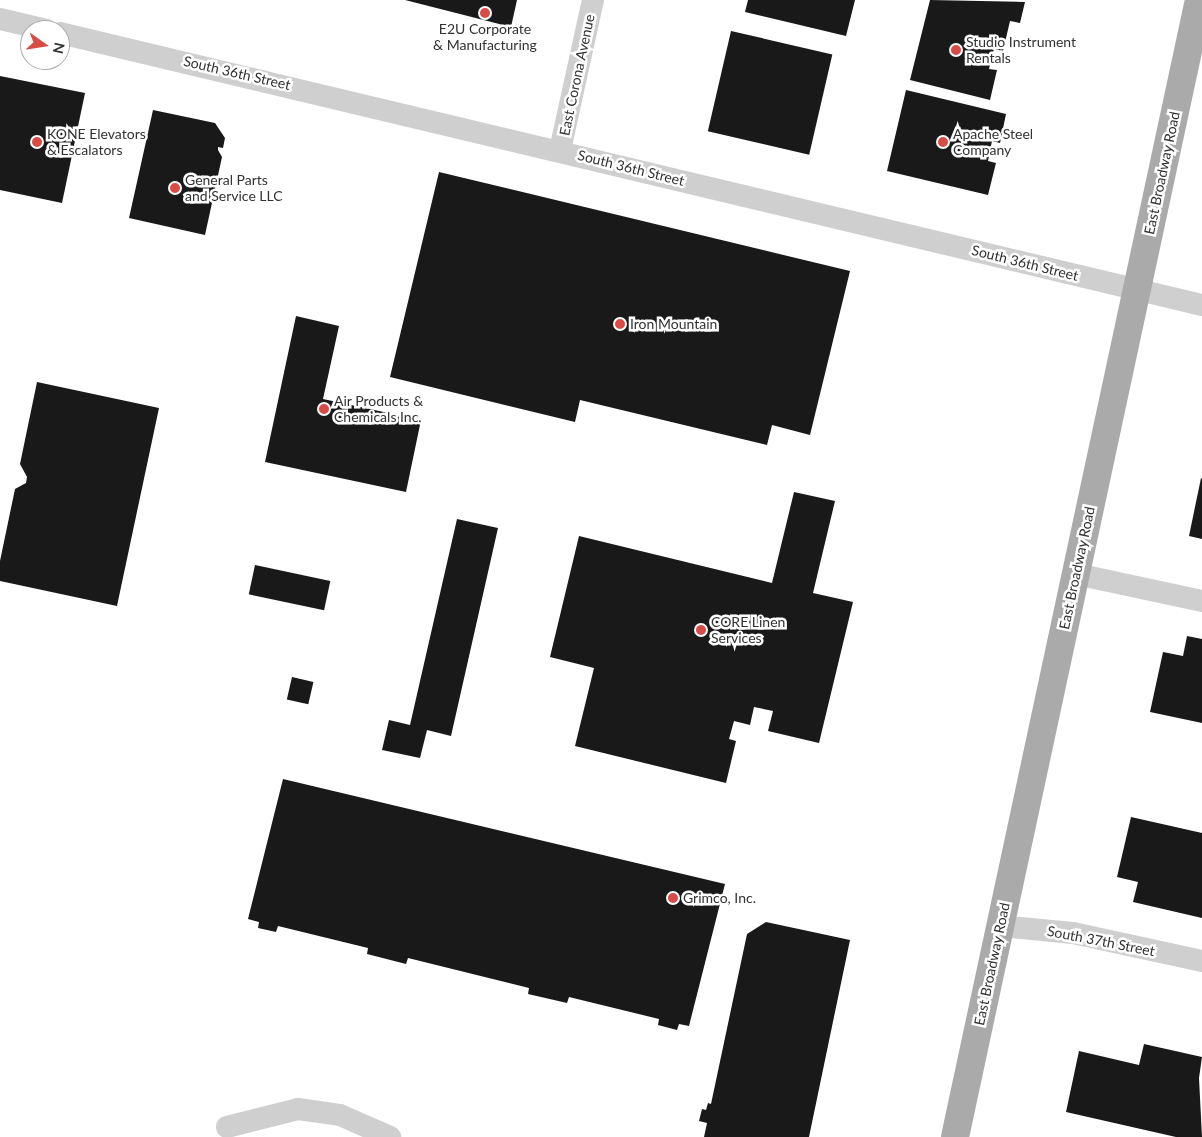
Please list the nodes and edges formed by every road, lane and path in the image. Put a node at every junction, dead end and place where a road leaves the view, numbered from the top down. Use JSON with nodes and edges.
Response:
{"nodes":[{"id":1,"x":593,"y":0,"type":"edge"},
{"id":2,"x":1199,"y":0,"type":"edge"},
{"id":3,"x":0,"y":19,"type":"edge"},
{"id":4,"x":20,"y":24,"type":"edge"},
{"id":5,"x":70,"y":35,"type":"edge"},
{"id":6,"x":560,"y":150,"type":"junction"},
{"id":7,"x":1137,"y":290,"type":"junction"},
{"id":8,"x":1202,"y":305,"type":"edge"},
{"id":9,"x":1076,"y":574,"type":"junction"},
{"id":10,"x":1202,"y":601,"type":"edge"},
{"id":11,"x":1000,"y":926,"type":"junction"},
{"id":12,"x":1202,"y":961,"type":"edge"},
{"id":13,"x":227,"y":1127,"type":"dead end"},
{"id":14,"x":390,"y":1137,"type":"edge"},
{"id":15,"x":955,"y":1137,"type":"edge"}],
"edges":[{"from":1,"to":6,"type":"street","name":"East Corona Avenue"},
{"from":2,"to":7,"type":"main road","name":"East Broadway Road"},
{"from":3,"to":4,"type":"street"},
{"from":5,"to":6,"type":"street","name":"South 36th Street"},
{"from":6,"to":7,"type":"street","name":"South 36th Street"},
{"from":7,"to":8,"type":"street","name":"South 36th Street"},
{"from":7,"to":9,"type":"main road","name":"East Broadway Road"},
{"from":9,"to":10,"type":"street"},
{"from":9,"to":11,"type":"main road","name":"East Broadway Road"},
{"from":11,"to":12,"type":"street","name":"South 37th Street"},
{"from":11,"to":15,"type":"main road","name":"East Broadway Road"},
{"from":13,"to":14,"type":"street"}]}
